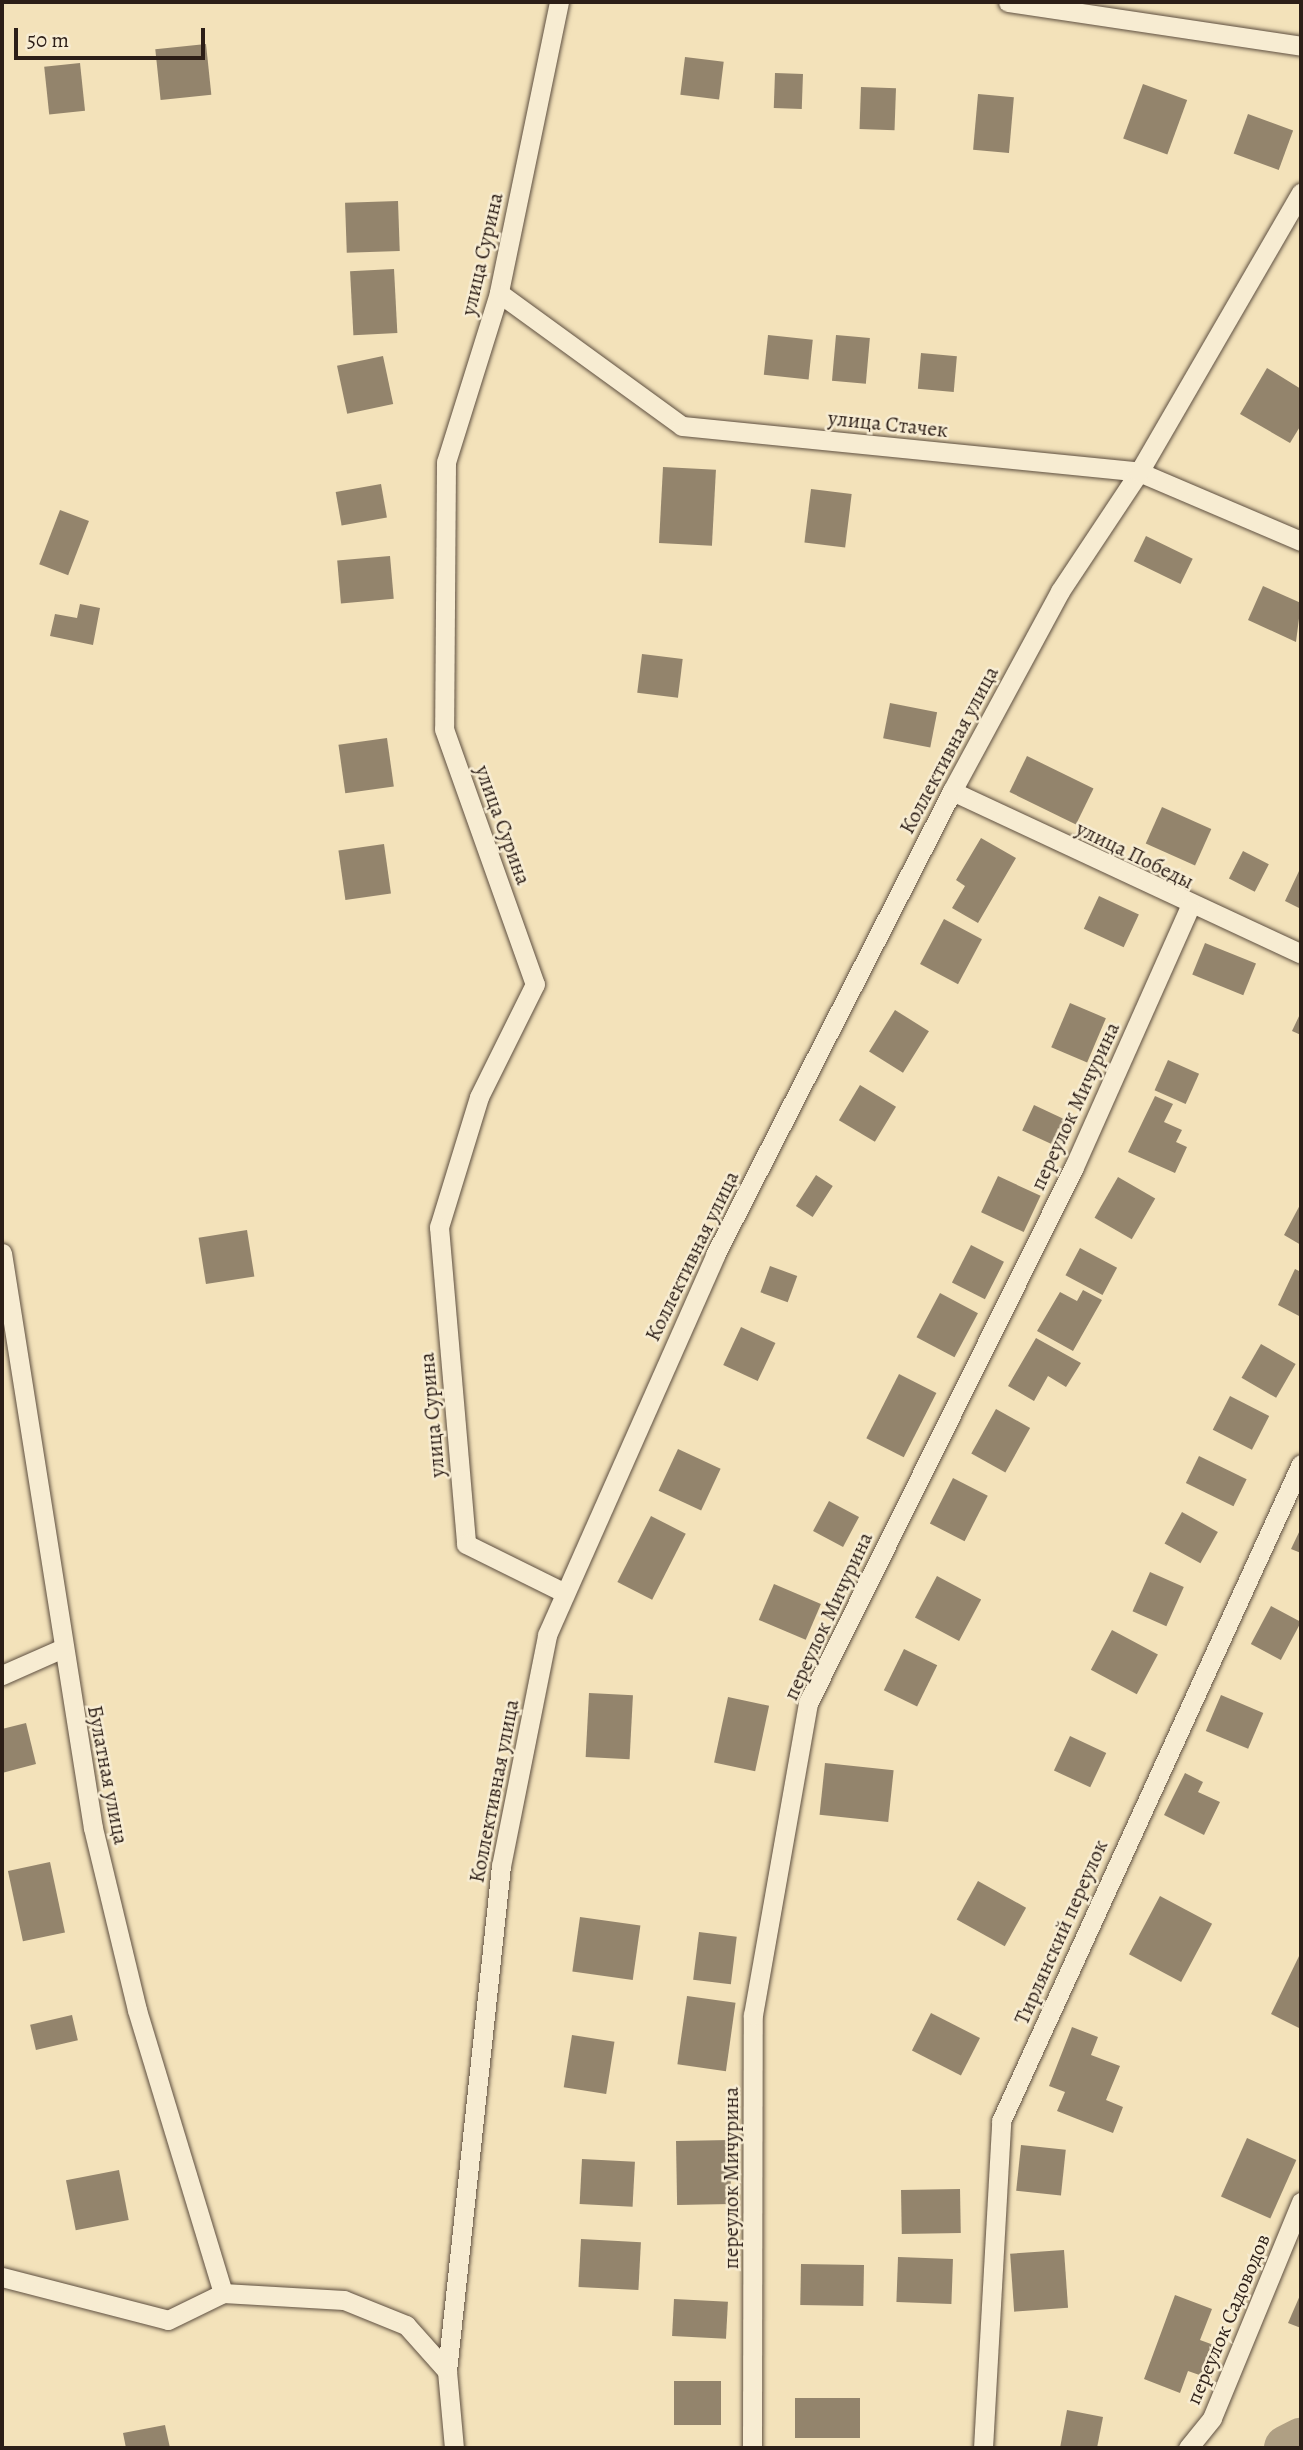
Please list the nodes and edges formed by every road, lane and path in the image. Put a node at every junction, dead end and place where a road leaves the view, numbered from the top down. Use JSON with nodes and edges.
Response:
{"nodes":[{"id":1,"x":559,"y":2,"type":"edge"},
{"id":2,"x":1008,"y":2,"type":"edge"},
{"id":3,"x":1301,"y":46,"type":"edge"},
{"id":4,"x":1301,"y":193,"type":"edge"},
{"id":5,"x":499,"y":293,"type":"junction"},
{"id":6,"x":1139,"y":472,"type":"junction"},
{"id":7,"x":1301,"y":541,"type":"edge"},
{"id":8,"x":952,"y":791,"type":"junction"},
{"id":9,"x":1190,"y":907,"type":"junction"},
{"id":10,"x":1301,"y":954,"type":"edge"},
{"id":11,"x":2,"y":1252,"type":"edge"},
{"id":12,"x":1301,"y":1464,"type":"edge"},
{"id":13,"x":565,"y":1593,"type":"junction"},
{"id":14,"x":61,"y":1648,"type":"junction"},
{"id":15,"x":2,"y":1675,"type":"edge"},
{"id":16,"x":1301,"y":2202,"type":"edge"},
{"id":17,"x":2,"y":2277,"type":"edge"},
{"id":18,"x":223,"y":2293,"type":"junction"},
{"id":19,"x":447,"y":2371,"type":"junction"},
{"id":20,"x":454,"y":2448,"type":"edge"},
{"id":21,"x":752,"y":2448,"type":"edge"},
{"id":22,"x":983,"y":2448,"type":"edge"},
{"id":23,"x":1188,"y":2448,"type":"edge"}],
"edges":[{"from":1,"to":5,"type":"street","name":"улица Сурина"},
{"from":2,"to":3,"type":"street"},
{"from":4,"to":6,"type":"street","name":"Коллективная улица"},
{"from":5,"to":6,"type":"street","name":"улица Стачек"},
{"from":5,"to":13,"type":"street","name":"улица Сурина"},
{"from":6,"to":7,"type":"street","name":"улица Стачек"},
{"from":6,"to":8,"type":"street","name":"Коллективная улица"},
{"from":8,"to":9,"type":"street","name":"улица Победы"},
{"from":8,"to":13,"type":"street","name":"Коллективная улица"},
{"from":9,"to":10,"type":"street","name":"улица Победы"},
{"from":9,"to":21,"type":"street","name":"переулок Мичурина"},
{"from":11,"to":14,"type":"street","name":"Булатная улица"},
{"from":12,"to":22,"type":"street","name":"Тирлянский переулок"},
{"from":13,"to":19,"type":"street","name":"Коллективная улица"},
{"from":14,"to":15,"type":"street"},
{"from":14,"to":18,"type":"street","name":"Булатная улица"},
{"from":16,"to":23,"type":"street","name":"переулок Садоводов"},
{"from":17,"to":18,"type":"street"},
{"from":18,"to":19,"type":"street"},
{"from":19,"to":20,"type":"street","name":"Коллективная улица"}]}
